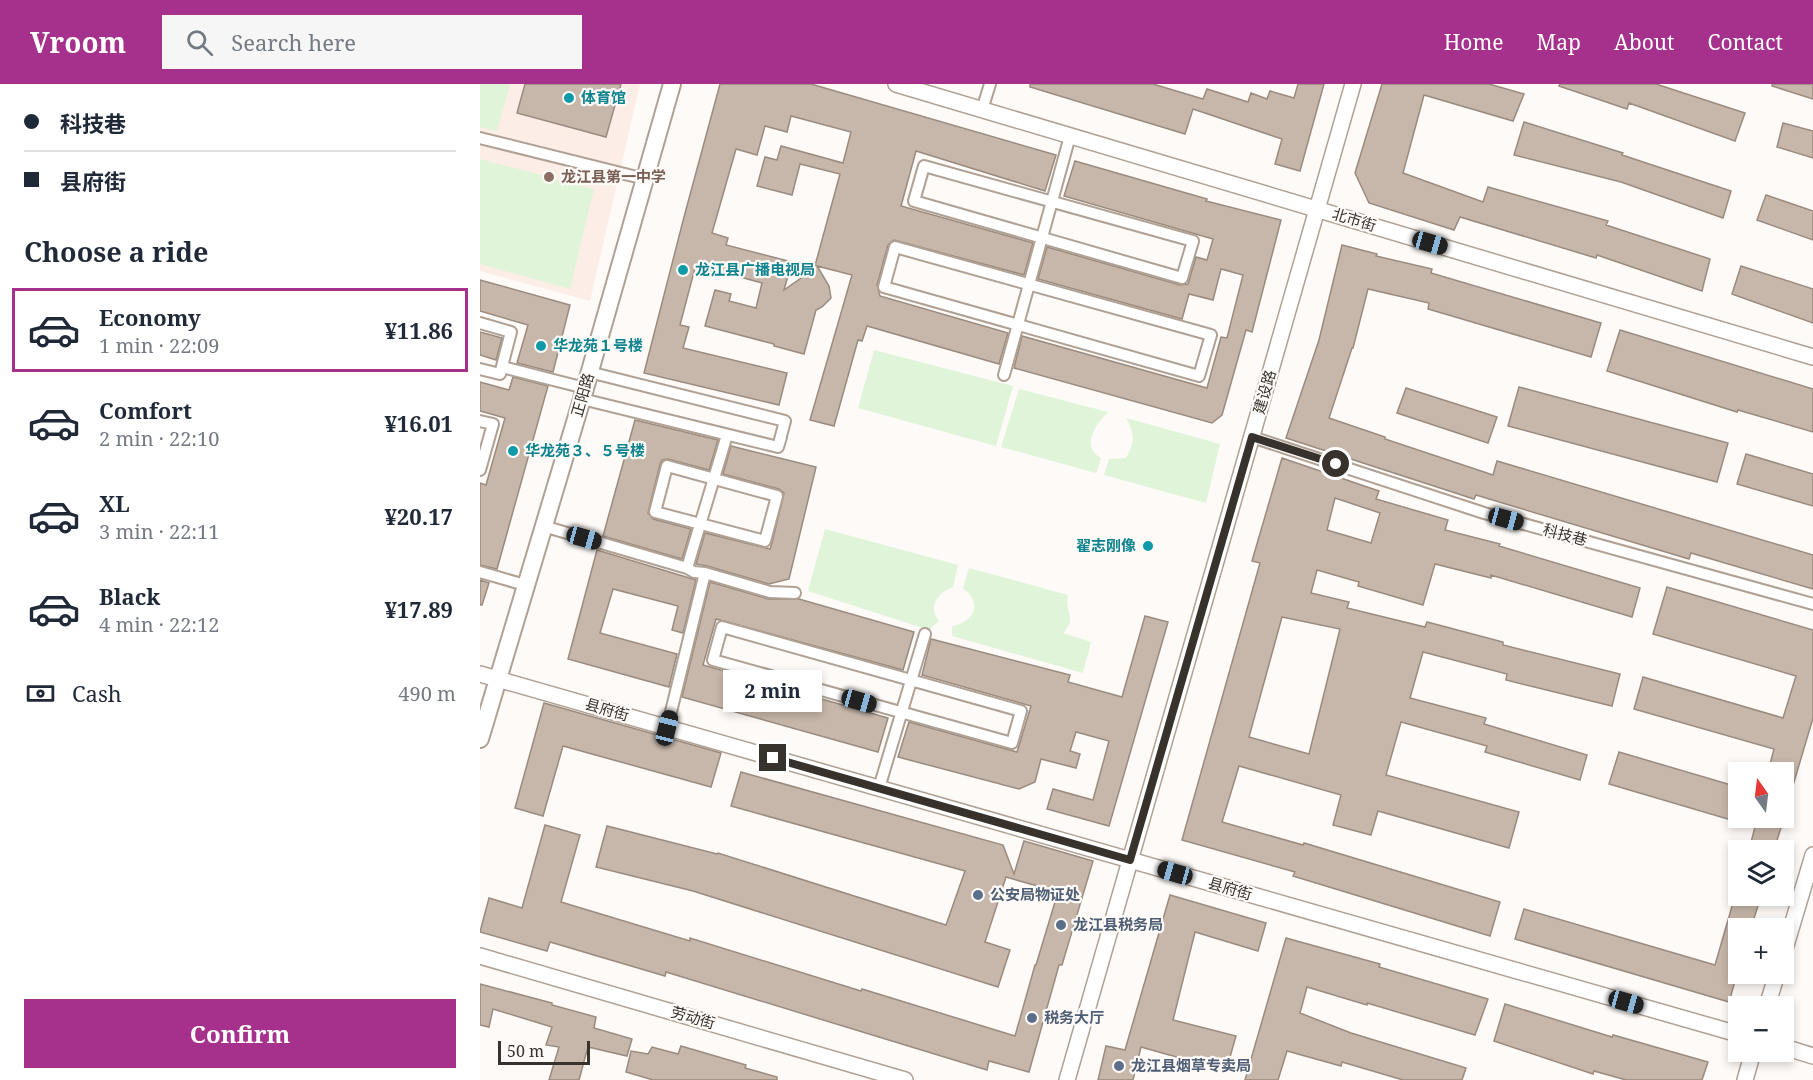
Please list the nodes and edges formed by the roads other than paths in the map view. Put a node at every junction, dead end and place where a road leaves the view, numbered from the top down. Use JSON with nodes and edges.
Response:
{"nodes":[{"id":1,"x":672,"y":84,"type":"edge"},
{"id":2,"x":896,"y":84,"type":"edge"},
{"id":3,"x":990,"y":84,"type":"edge"},
{"id":4,"x":1353,"y":84,"type":"edge"},
{"id":5,"x":982,"y":110,"type":"junction"},
{"id":6,"x":1070,"y":136,"type":"junction"},
{"id":7,"x":480,"y":138,"type":"edge"},
{"id":8,"x":645,"y":179,"type":"junction"},
{"id":9,"x":1052,"y":201,"type":"junction"},
{"id":10,"x":1317,"y":209,"type":"junction"},
{"id":11,"x":1042,"y":238,"type":"junction"},
{"id":12,"x":1029,"y":284,"type":"junction"},
{"id":13,"x":480,"y":323,"type":"edge"},
{"id":14,"x":1018,"y":325,"type":"junction"},
{"id":15,"x":1813,"y":357,"type":"edge"},
{"id":16,"x":502,"y":367,"type":"junction"},
{"id":17,"x":480,"y":369,"type":"edge"},
{"id":18,"x":1004,"y":375,"type":"dead end"},
{"id":19,"x":585,"y":387,"type":"junction"},
{"id":20,"x":480,"y":421,"type":"edge"},
{"id":21,"x":727,"y":435,"type":"junction"},
{"id":22,"x":1252,"y":437,"type":"junction"},
{"id":23,"x":480,"y":470,"type":"edge"},
{"id":24,"x":714,"y":479,"type":"junction"},
{"id":25,"x":700,"y":524,"type":"junction"},
{"id":26,"x":543,"y":526,"type":"junction"},
{"id":27,"x":687,"y":568,"type":"junction"},
{"id":28,"x":480,"y":572,"type":"edge"},
{"id":29,"x":705,"y":573,"type":"junction"},
{"id":30,"x":525,"y":585,"type":"junction"},
{"id":31,"x":795,"y":593,"type":"dead end"},
{"id":32,"x":1813,"y":604,"type":"edge"},
{"id":33,"x":925,"y":634,"type":"dead end"},
{"id":34,"x":480,"y":674,"type":"edge"},
{"id":35,"x":498,"y":679,"type":"junction"},
{"id":36,"x":910,"y":680,"type":"junction"},
{"id":37,"x":901,"y":712,"type":"junction"},
{"id":38,"x":667,"y":728,"type":"junction"},
{"id":39,"x":480,"y":739,"type":"edge"},
{"id":40,"x":879,"y":788,"type":"junction"},
{"id":41,"x":1813,"y":855,"type":"edge"},
{"id":42,"x":1130,"y":860,"type":"junction"},
{"id":43,"x":1794,"y":919,"type":"edge"},
{"id":44,"x":480,"y":956,"type":"edge"},
{"id":45,"x":1728,"y":1031,"type":"edge"},
{"id":46,"x":1794,"y":1050,"type":"edge"},
{"id":47,"x":1813,"y":1056,"type":"edge"},
{"id":48,"x":1751,"y":1062,"type":"edge"},
{"id":49,"x":905,"y":1080,"type":"edge"},
{"id":50,"x":1067,"y":1080,"type":"edge"},
{"id":51,"x":1745,"y":1080,"type":"edge"}],
"edges":[{"from":1,"to":8,"type":"main road","name":"正阳路"},
{"from":2,"to":5,"type":"street","name":"北市街"},
{"from":3,"to":5,"type":"street"},
{"from":4,"to":10,"type":"street","name":"建设路"},
{"from":5,"to":6,"type":"street","name":"北市街"},
{"from":6,"to":9,"type":"street"},
{"from":6,"to":10,"type":"street","name":"北市街"},
{"from":7,"to":8,"type":"street"},
{"from":8,"to":19,"type":"main road","name":"正阳路"},
{"from":9,"to":11,"type":"street"},
{"from":9,"to":11,"type":"street"},
{"from":9,"to":11,"type":"street"},
{"from":10,"to":15,"type":"street","name":"北市街"},
{"from":10,"to":22,"type":"street","name":"建设路"},
{"from":11,"to":12,"type":"street"},
{"from":12,"to":14,"type":"street"},
{"from":12,"to":14,"type":"street"},
{"from":12,"to":14,"type":"street"},
{"from":13,"to":16,"type":"street"},
{"from":14,"to":18,"type":"street"},
{"from":16,"to":17,"type":"street"},
{"from":16,"to":19,"type":"street"},
{"from":19,"to":21,"type":"street"},
{"from":19,"to":21,"type":"street"},
{"from":19,"to":26,"type":"main road","name":"正阳路"},
{"from":20,"to":23,"type":"street"},
{"from":21,"to":24,"type":"street"},
{"from":22,"to":32,"type":"street","name":"科技巷"},
{"from":22,"to":42,"type":"street","name":"建设路"},
{"from":24,"to":25,"type":"street"},
{"from":24,"to":25,"type":"street"},
{"from":24,"to":25,"type":"street"},
{"from":25,"to":27,"type":"street"},
{"from":26,"to":27,"type":"street"},
{"from":26,"to":30,"type":"main road","name":"正阳路"},
{"from":27,"to":29,"type":"street"},
{"from":28,"to":30,"type":"street"},
{"from":29,"to":31,"type":"street"},
{"from":29,"to":38,"type":"street"},
{"from":30,"to":35,"type":"main road","name":"正阳路"},
{"from":33,"to":36,"type":"street"},
{"from":34,"to":35,"type":"street","name":"县府街"},
{"from":35,"to":38,"type":"street","name":"县府街"},
{"from":35,"to":39,"type":"main road","name":"正阳路"},
{"from":36,"to":37,"type":"street"},
{"from":36,"to":37,"type":"street"},
{"from":36,"to":37,"type":"street"},
{"from":37,"to":40,"type":"street"},
{"from":38,"to":40,"type":"street","name":"县府街"},
{"from":40,"to":42,"type":"street","name":"县府街"},
{"from":41,"to":43,"type":"street"},
{"from":42,"to":45,"type":"street","name":"县府街"},
{"from":42,"to":50,"type":"street","name":"建设路"},
{"from":44,"to":49,"type":"street","name":"劳动街"},
{"from":46,"to":47,"type":"street"},
{"from":48,"to":51,"type":"street"}]}
